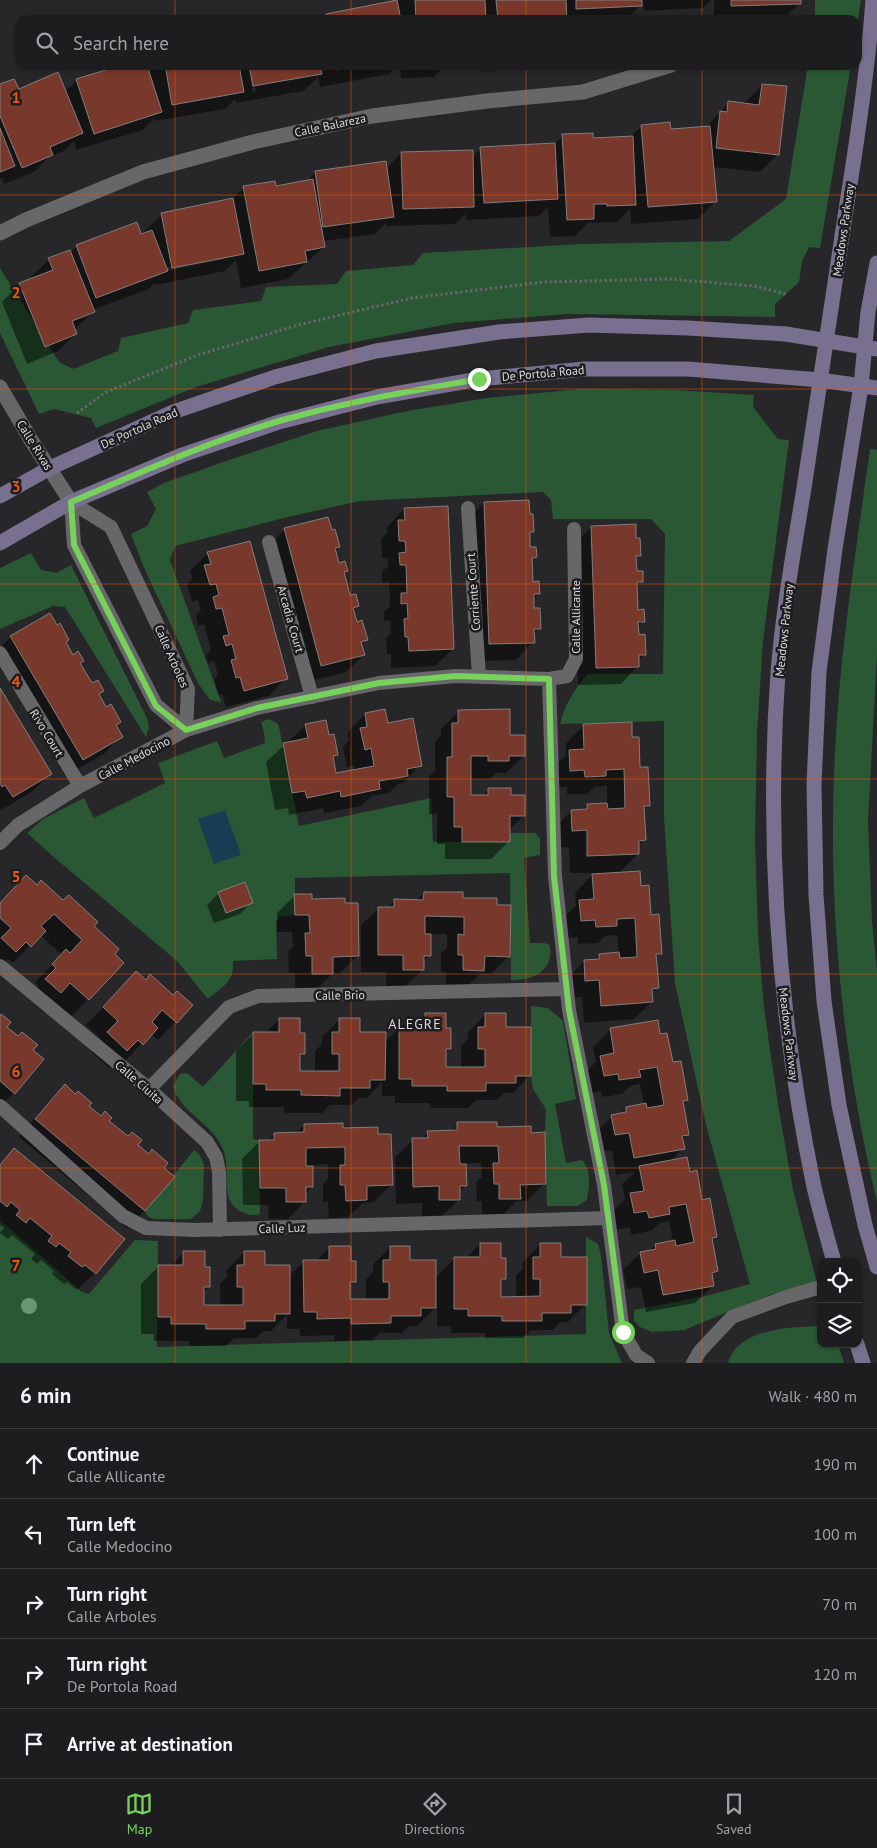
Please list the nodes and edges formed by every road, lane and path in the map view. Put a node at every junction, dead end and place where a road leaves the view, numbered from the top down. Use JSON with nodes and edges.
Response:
{"nodes":[{"id":1,"x":873,"y":0,"type":"edge"},
{"id":2,"x":655,"y":70,"type":"edge"},
{"id":3,"x":0,"y":233,"type":"edge"},
{"id":4,"x":877,"y":263,"type":"edge"},
{"id":5,"x":786,"y":294,"type":"dead end"},
{"id":6,"x":828,"y":340,"type":"junction"},
{"id":7,"x":872,"y":348,"type":"edge"},
{"id":8,"x":820,"y":380,"type":"junction"},
{"id":9,"x":861,"y":386,"type":"junction"},
{"id":10,"x":0,"y":387,"type":"edge"},
{"id":11,"x":877,"y":388,"type":"edge"},
{"id":12,"x":77,"y":413,"type":"dead end"},
{"id":13,"x":50,"y":468,"type":"junction"},
{"id":14,"x":0,"y":496,"type":"edge"},
{"id":15,"x":71,"y":502,"type":"junction"},
{"id":16,"x":468,"y":508,"type":"dead end"},
{"id":17,"x":574,"y":529,"type":"dead end"},
{"id":18,"x":269,"y":542,"type":"dead end"},
{"id":19,"x":0,"y":543,"type":"edge"},
{"id":20,"x":0,"y":653,"type":"edge"},
{"id":21,"x":479,"y":676,"type":"junction"},
{"id":22,"x":549,"y":679,"type":"junction"},
{"id":23,"x":312,"y":697,"type":"junction"},
{"id":24,"x":186,"y":730,"type":"junction"},
{"id":25,"x":80,"y":786,"type":"junction"},
{"id":26,"x":0,"y":843,"type":"edge"},
{"id":27,"x":0,"y":966,"type":"edge"},
{"id":28,"x":567,"y":989,"type":"junction"},
{"id":29,"x":149,"y":1089,"type":"junction"},
{"id":30,"x":0,"y":1106,"type":"edge"},
{"id":31,"x":608,"y":1218,"type":"junction"},
{"id":32,"x":220,"y":1230,"type":"junction"},
{"id":33,"x":833,"y":1258,"type":"edge"},
{"id":34,"x":877,"y":1268,"type":"edge"},
{"id":35,"x":817,"y":1288,"type":"edge"},
{"id":36,"x":858,"y":1348,"type":"edge"},
{"id":37,"x":648,"y":1363,"type":"edge"},
{"id":38,"x":693,"y":1363,"type":"edge"},
{"id":39,"x":863,"y":1363,"type":"edge"}],
"edges":[{"from":1,"to":6,"type":"main road","name":"Meadows Parkway"},
{"from":2,"to":3,"type":"street","name":"Calle Balareza"},
{"from":4,"to":7,"type":"main road"},
{"from":5,"to":12,"type":"path"},
{"from":6,"to":7,"type":"main road","name":"De Portola Road"},
{"from":6,"to":8,"type":"main road","name":"Meadows Parkway"},
{"from":6,"to":13,"type":"main road","name":"De Portola Road"},
{"from":7,"to":9,"type":"main road"},
{"from":8,"to":9,"type":"main road","name":"De Portola Road"},
{"from":8,"to":15,"type":"main road","name":"De Portola Road"},
{"from":8,"to":33,"type":"main road","name":"Meadows Parkway"},
{"from":9,"to":11,"type":"main road","name":"De Portola Road"},
{"from":9,"to":34,"type":"main road"},
{"from":10,"to":13,"type":"street","name":"Calle Rivas"},
{"from":13,"to":14,"type":"main road","name":"De Portola Road"},
{"from":13,"to":15,"type":"street","name":"Calle Rivas"},
{"from":15,"to":19,"type":"main road","name":"De Portola Road"},
{"from":15,"to":24,"type":"lane"},
{"from":15,"to":24,"type":"lane","name":"Calle Arboles"},
{"from":16,"to":21,"type":"lane","name":"Corriente Court"},
{"from":17,"to":22,"type":"lane","name":"Calle Allicante"},
{"from":18,"to":23,"type":"lane","name":"Arcadia Court"},
{"from":20,"to":25,"type":"lane","name":"Rivo Court"},
{"from":21,"to":22,"type":"lane","name":"Calle Medocino"},
{"from":21,"to":23,"type":"lane","name":"Calle Medocino"},
{"from":22,"to":28,"type":"lane"},
{"from":23,"to":24,"type":"lane","name":"Calle Medocino"},
{"from":24,"to":25,"type":"lane","name":"Calle Medocino"},
{"from":25,"to":26,"type":"lane","name":"Calle Medocino"},
{"from":27,"to":29,"type":"lane","name":"Calle Ciuita"},
{"from":28,"to":29,"type":"lane","name":"Calle Brio"},
{"from":28,"to":31,"type":"lane"},
{"from":29,"to":32,"type":"lane","name":"Calle Ciuita"},
{"from":30,"to":32,"type":"lane","name":"Calle Luz"},
{"from":31,"to":32,"type":"lane","name":"Calle Luz"},
{"from":31,"to":37,"type":"lane"},
{"from":35,"to":38,"type":"lane"},
{"from":36,"to":39,"type":"main road"}]}
